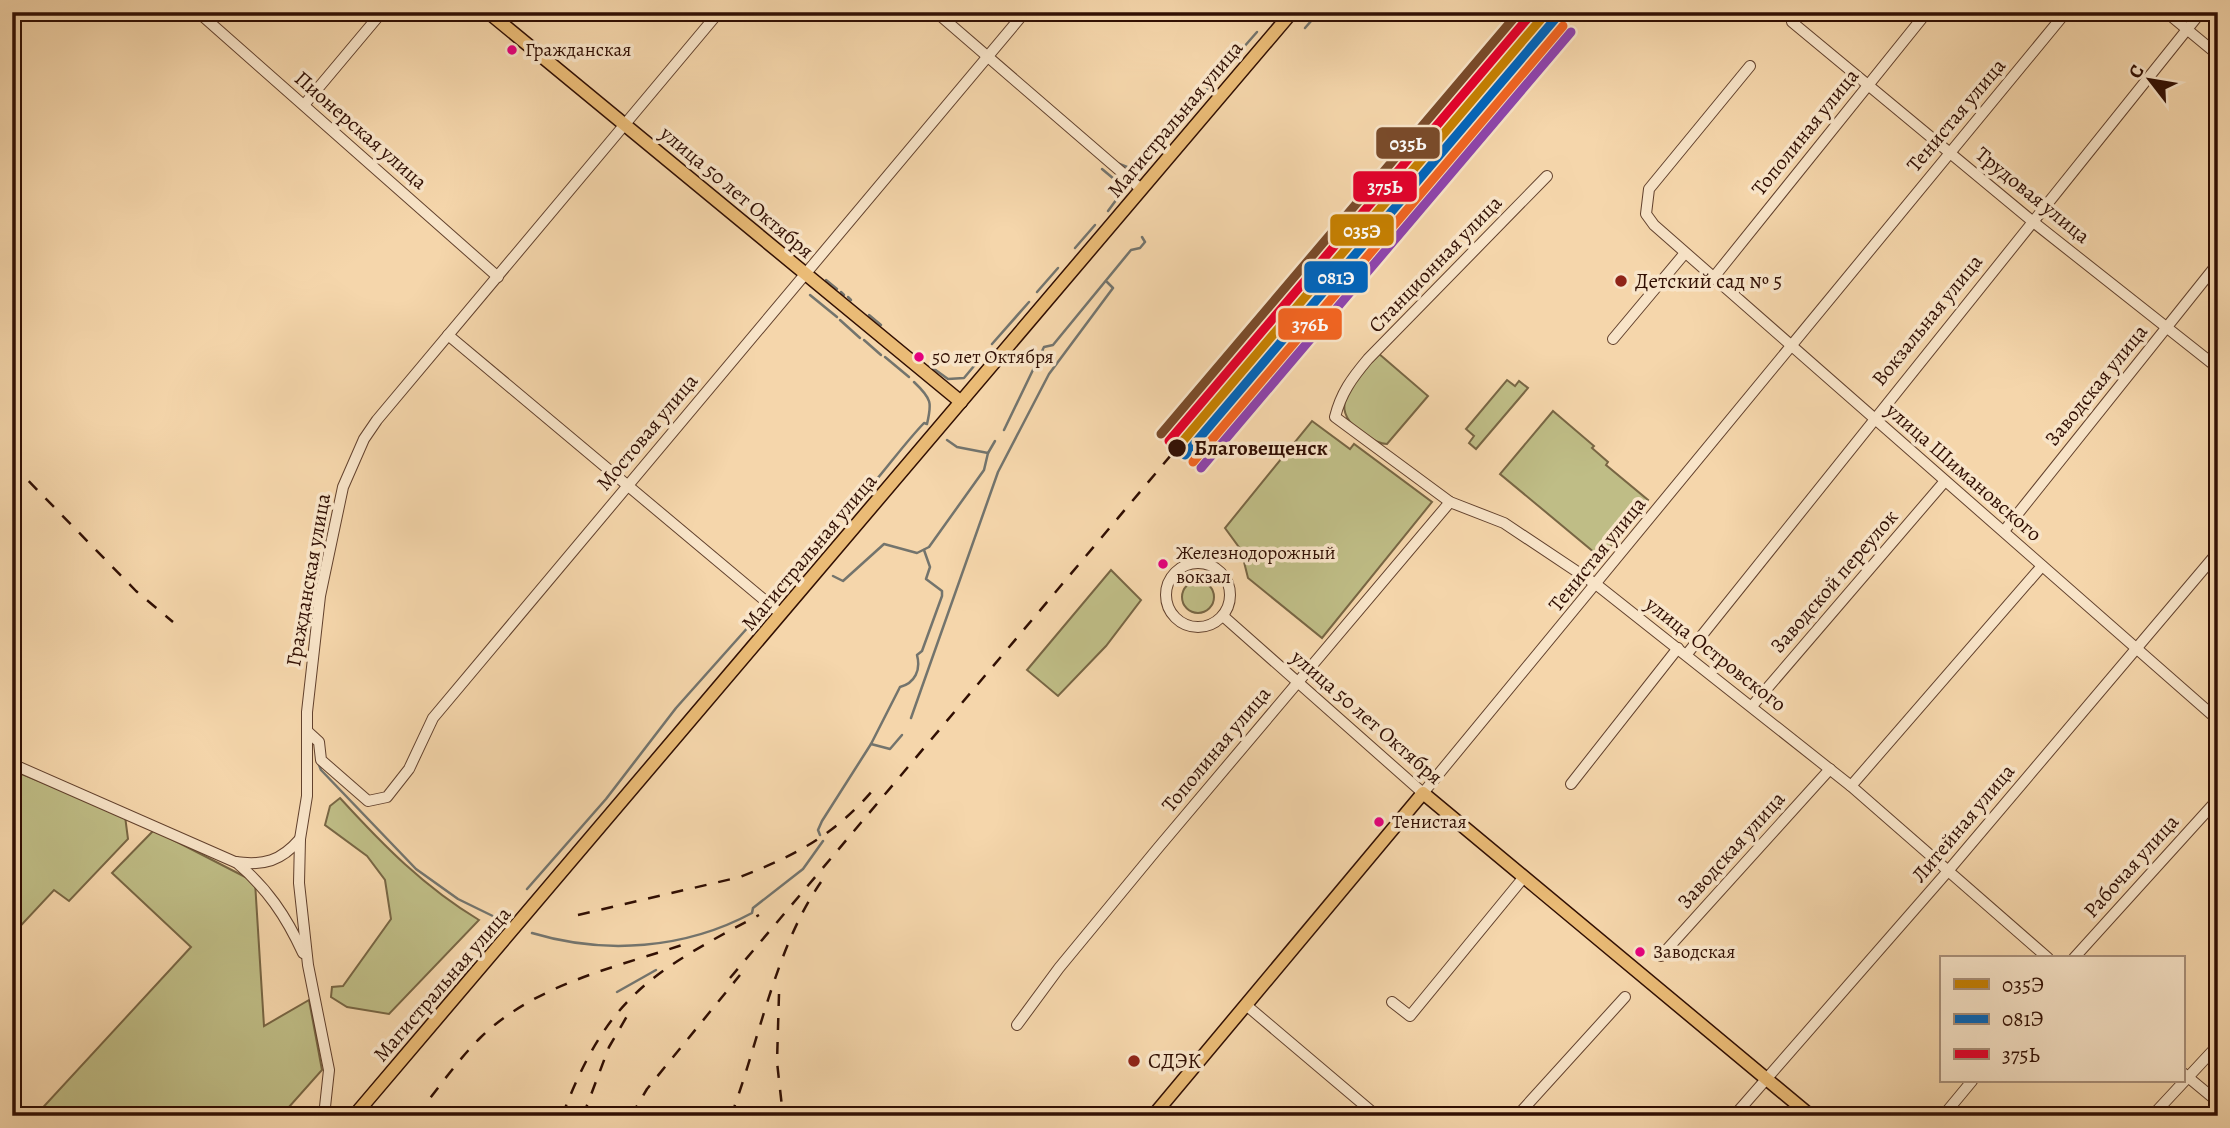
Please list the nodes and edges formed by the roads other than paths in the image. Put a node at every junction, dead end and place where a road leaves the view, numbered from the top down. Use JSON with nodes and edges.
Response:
{"nodes":[{"id":1,"x":198,"y":12,"type":"edge"},
{"id":2,"x":382,"y":12,"type":"edge"},
{"id":3,"x":488,"y":12,"type":"edge"},
{"id":4,"x":719,"y":12,"type":"edge"},
{"id":5,"x":936,"y":12,"type":"edge"},
{"id":6,"x":1025,"y":12,"type":"edge"},
{"id":7,"x":1292,"y":12,"type":"edge"},
{"id":8,"x":1800,"y":12,"type":"edge"},
{"id":9,"x":1927,"y":12,"type":"edge"},
{"id":10,"x":2066,"y":12,"type":"edge"},
{"id":11,"x":2166,"y":12,"type":"edge"},
{"id":12,"x":2201,"y":12,"type":"edge"},
{"id":13,"x":2186,"y":29,"type":"junction"},
{"id":14,"x":2218,"y":55,"type":"edge"},
{"id":15,"x":989,"y":56,"type":"junction"},
{"id":16,"x":1750,"y":66,"type":"dead end"},
{"id":17,"x":1868,"y":84,"type":"junction"},
{"id":18,"x":304,"y":105,"type":"junction"},
{"id":19,"x":625,"y":125,"type":"junction"},
{"id":20,"x":1951,"y":152,"type":"junction"},
{"id":21,"x":1547,"y":176,"type":"dead end"},
{"id":22,"x":1141,"y":189,"type":"junction"},
{"id":23,"x":2032,"y":221,"type":"junction"},
{"id":24,"x":1685,"y":253,"type":"junction"},
{"id":25,"x":2218,"y":262,"type":"edge"},
{"id":26,"x":805,"y":274,"type":"junction"},
{"id":27,"x":498,"y":277,"type":"junction"},
{"id":28,"x":1714,"y":277,"type":"junction"},
{"id":29,"x":2167,"y":326,"type":"junction"},
{"id":30,"x":448,"y":335,"type":"junction"},
{"id":31,"x":1613,"y":338,"type":"dead end"},
{"id":32,"x":1791,"y":345,"type":"junction"},
{"id":33,"x":2218,"y":368,"type":"edge"},
{"id":34,"x":961,"y":402,"type":"junction"},
{"id":35,"x":1335,"y":417,"type":"joint"},
{"id":36,"x":1873,"y":418,"type":"junction"},
{"id":37,"x":1945,"y":481,"type":"junction"},
{"id":38,"x":628,"y":485,"type":"junction"},
{"id":39,"x":1450,"y":502,"type":"junction"},
{"id":40,"x":2004,"y":531,"type":"junction"},
{"id":41,"x":2218,"y":552,"type":"edge"},
{"id":42,"x":2042,"y":566,"type":"junction"},
{"id":43,"x":1597,"y":585,"type":"junction"},
{"id":44,"x":781,"y":614,"type":"junction"},
{"id":45,"x":1223,"y":616,"type":"junction"},
{"id":46,"x":2135,"y":649,"type":"junction"},
{"id":47,"x":1682,"y":651,"type":"junction"},
{"id":48,"x":1297,"y":682,"type":"junction"},
{"id":49,"x":1752,"y":706,"type":"junction"},
{"id":50,"x":2218,"y":720,"type":"edge"},
{"id":51,"x":307,"y":731,"type":"junction"},
{"id":52,"x":12,"y":764,"type":"edge"},
{"id":53,"x":1830,"y":769,"type":"junction"},
{"id":54,"x":1571,"y":784,"type":"dead end"},
{"id":55,"x":1851,"y":786,"type":"junction"},
{"id":56,"x":1423,"y":793,"type":"junction"},
{"id":57,"x":2218,"y":799,"type":"edge"},
{"id":58,"x":300,"y":839,"type":"junction"},
{"id":59,"x":235,"y":862,"type":"junction"},
{"id":60,"x":1948,"y":871,"type":"junction"},
{"id":61,"x":1524,"y":877,"type":"junction"},
{"id":62,"x":1661,"y":956,"type":"dead end"},
{"id":63,"x":2046,"y":956,"type":"edge"},
{"id":64,"x":2076,"y":956,"type":"edge"},
{"id":65,"x":308,"y":965,"type":"junction"},
{"id":66,"x":1625,"y":998,"type":"dead end"},
{"id":67,"x":1392,"y":1002,"type":"dead end"},
{"id":68,"x":1246,"y":1005,"type":"junction"},
{"id":69,"x":1017,"y":1025,"type":"dead end"},
{"id":70,"x":2218,"y":1045,"type":"edge"},
{"id":71,"x":2185,"y":1075,"type":"edge"},
{"id":72,"x":1766,"y":1078,"type":"junction"},
{"id":73,"x":1971,"y":1082,"type":"edge"},
{"id":74,"x":2179,"y":1082,"type":"edge"},
{"id":75,"x":2218,"y":1102,"type":"edge"},
{"id":76,"x":324,"y":1116,"type":"edge"},
{"id":77,"x":354,"y":1116,"type":"edge"},
{"id":78,"x":1153,"y":1116,"type":"edge"},
{"id":79,"x":1377,"y":1116,"type":"edge"},
{"id":80,"x":1517,"y":1116,"type":"edge"},
{"id":81,"x":1734,"y":1116,"type":"edge"},
{"id":82,"x":1811,"y":1116,"type":"edge"},
{"id":83,"x":1943,"y":1116,"type":"edge"},
{"id":84,"x":2152,"y":1116,"type":"edge"}],
"edges":[{"from":1,"to":18,"type":"street","name":"Пионерская улица"},
{"from":2,"to":18,"type":"street"},
{"from":3,"to":19,"type":"main road","name":"улица 50 лет Октября"},
{"from":4,"to":19,"type":"street","name":"Гражданская улица"},
{"from":5,"to":15,"type":"street"},
{"from":6,"to":15,"type":"street","name":"Мостовая улица"},
{"from":7,"to":22,"type":"main road","name":"Магистральная улица"},
{"from":8,"to":17,"type":"street","name":"Трудовая улица"},
{"from":9,"to":17,"type":"street","name":"Тополиная улица"},
{"from":10,"to":20,"type":"street","name":"Тенистая улица"},
{"from":11,"to":13,"type":"street"},
{"from":12,"to":13,"type":"street","name":"Вокзальная улица"},
{"from":13,"to":14,"type":"street"},
{"from":13,"to":23,"type":"street","name":"Вокзальная улица"},
{"from":15,"to":22,"type":"street"},
{"from":15,"to":26,"type":"street","name":"Мостовая улица"},
{"from":16,"to":24,"type":"street","name":"улица Шимановского"},
{"from":17,"to":20,"type":"street","name":"Трудовая улица"},
{"from":17,"to":28,"type":"street","name":"Тополиная улица"},
{"from":18,"to":27,"type":"street","name":"Пионерская улица"},
{"from":19,"to":26,"type":"main road","name":"улица 50 лет Октября"},
{"from":19,"to":27,"type":"street","name":"Гражданская улица"},
{"from":20,"to":23,"type":"street","name":"Трудовая улица"},
{"from":20,"to":32,"type":"street","name":"Тенистая улица"},
{"from":21,"to":35,"type":"street","name":"Станционная улица"},
{"from":22,"to":34,"type":"main road","name":"Магистральная улица"},
{"from":23,"to":29,"type":"street","name":"Трудовая улица"},
{"from":23,"to":36,"type":"street","name":"Вокзальная улица"},
{"from":24,"to":28,"type":"street","name":"улица Шимановского"},
{"from":24,"to":31,"type":"street"},
{"from":25,"to":29,"type":"street","name":"Заводская улица"},
{"from":26,"to":34,"type":"main road","name":"улица 50 лет Октября"},
{"from":26,"to":38,"type":"street","name":"Мостовая улица"},
{"from":27,"to":30,"type":"street","name":"Гражданская улица"},
{"from":28,"to":32,"type":"street","name":"улица Шимановского"},
{"from":29,"to":33,"type":"street","name":"Трудовая улица"},
{"from":29,"to":40,"type":"street","name":"Заводская улица"},
{"from":30,"to":38,"type":"street"},
{"from":30,"to":51,"type":"street","name":"Гражданская улица"},
{"from":32,"to":36,"type":"street","name":"улица Шимановского"},
{"from":32,"to":43,"type":"street","name":"Тенистая улица"},
{"from":34,"to":44,"type":"main road","name":"Магистральная улица"},
{"from":35,"to":39,"type":"street","name":"улица Островского"},
{"from":36,"to":37,"type":"street","name":"улица Шимановского"},
{"from":36,"to":47,"type":"street","name":"Вокзальная улица"},
{"from":37,"to":40,"type":"street","name":"улица Шимановского"},
{"from":37,"to":49,"type":"street","name":"Заводской переулок"},
{"from":38,"to":44,"type":"street"},
{"from":38,"to":51,"type":"street","name":"Мостовая улица"},
{"from":39,"to":43,"type":"street","name":"улица Островского"},
{"from":39,"to":48,"type":"street","name":"Тополиная улица"},
{"from":40,"to":42,"type":"street","name":"улица Шимановского"},
{"from":41,"to":46,"type":"street","name":"Литейная улица"},
{"from":42,"to":46,"type":"street","name":"улица Шимановского"},
{"from":42,"to":55,"type":"street"},
{"from":43,"to":47,"type":"street","name":"улица Островского"},
{"from":43,"to":56,"type":"street","name":"Тенистая улица"},
{"from":44,"to":77,"type":"main road","name":"Магистральная улица"},
{"from":45,"to":45,"type":"street"},
{"from":45,"to":48,"type":"street","name":"улица 50 лет Октября"},
{"from":46,"to":50,"type":"street","name":"улица Шимановского"},
{"from":46,"to":60,"type":"street","name":"Литейная улица"},
{"from":47,"to":49,"type":"street","name":"улица Островского"},
{"from":47,"to":54,"type":"street","name":"Вокзальная улица"},
{"from":48,"to":56,"type":"street","name":"улица 50 лет Октября"},
{"from":48,"to":69,"type":"street","name":"Тополиная улица"},
{"from":49,"to":53,"type":"street","name":"улица Островского"},
{"from":51,"to":58,"type":"street","name":"Гражданская улица"},
{"from":52,"to":59,"type":"street"},
{"from":53,"to":55,"type":"street","name":"улица Островского"},
{"from":53,"to":62,"type":"street","name":"Заводская улица"},
{"from":55,"to":60,"type":"street","name":"улица Островского"},
{"from":56,"to":61,"type":"main road","name":"улица 50 лет Октября"},
{"from":56,"to":68,"type":"main road","name":"Тенистая улица"},
{"from":57,"to":64,"type":"street","name":"Рабочая улица"},
{"from":58,"to":59,"type":"street"},
{"from":58,"to":65,"type":"street","name":"Гражданская улица"},
{"from":59,"to":65,"type":"street"},
{"from":60,"to":63,"type":"street","name":"улица Островского"},
{"from":60,"to":72,"type":"street","name":"Литейная улица"},
{"from":61,"to":67,"type":"street"},
{"from":61,"to":72,"type":"main road","name":"улица 50 лет Октября"},
{"from":65,"to":76,"type":"street","name":"Гражданская улица"},
{"from":66,"to":80,"type":"street"},
{"from":68,"to":78,"type":"main road","name":"Тенистая улица"},
{"from":68,"to":79,"type":"street"},
{"from":70,"to":71,"type":"street"},
{"from":71,"to":75,"type":"street"},
{"from":72,"to":81,"type":"street","name":"Литейная улица"},
{"from":72,"to":82,"type":"main road","name":"улица 50 лет Октября"},
{"from":73,"to":83,"type":"street"},
{"from":74,"to":84,"type":"street"}]}
